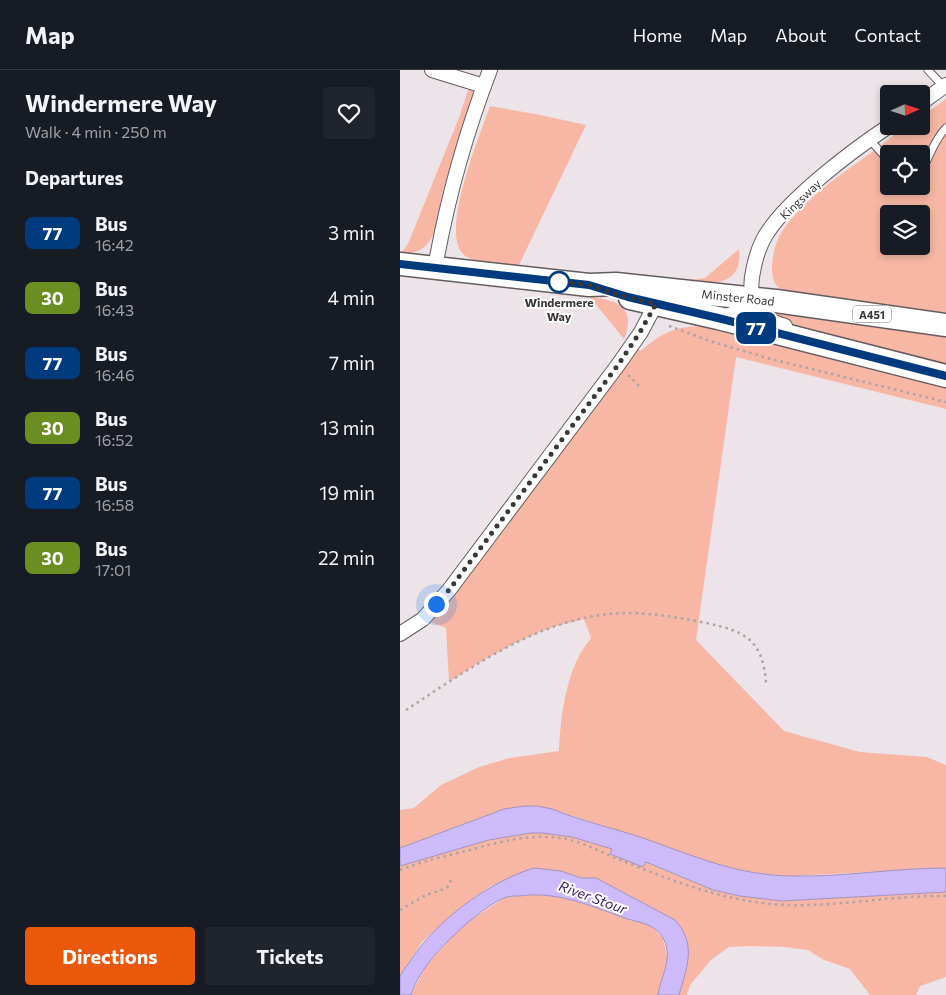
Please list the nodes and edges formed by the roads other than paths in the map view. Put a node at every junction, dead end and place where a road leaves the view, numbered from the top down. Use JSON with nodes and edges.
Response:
{"nodes":[{"id":1,"x":432,"y":70,"type":"edge"},
{"id":2,"x":490,"y":70,"type":"edge"},
{"id":3,"x":928,"y":70,"type":"edge"},
{"id":4,"x":484,"y":86,"type":"junction"},
{"id":5,"x":945,"y":86,"type":"edge"},
{"id":6,"x":930,"y":97,"type":"edge"},
{"id":7,"x":946,"y":128,"type":"edge"},
{"id":8,"x":880,"y":132,"type":"edge"},
{"id":9,"x":870,"y":139,"type":"junction"},
{"id":10,"x":880,"y":151,"type":"edge"},
{"id":11,"x":930,"y":154,"type":"edge"},
{"id":12,"x":400,"y":264,"type":"edge"},
{"id":13,"x":435,"y":268,"type":"junction"},
{"id":14,"x":750,"y":298,"type":"junction"},
{"id":15,"x":656,"y":304,"type":"junction"},
{"id":16,"x":718,"y":318,"type":"junction"},
{"id":17,"x":946,"y":325,"type":"edge"},
{"id":18,"x":946,"y":365,"type":"edge"},
{"id":19,"x":946,"y":376,"type":"edge"},
{"id":20,"x":400,"y":634,"type":"edge"}],
"edges":[{"from":1,"to":4,"type":"street"},
{"from":2,"to":4,"type":"street"},
{"from":3,"to":5,"type":"lane"},
{"from":4,"to":13,"type":"street"},
{"from":5,"to":6,"type":"street"},
{"from":7,"to":11,"type":"lane"},
{"from":8,"to":9,"type":"street","name":"Kingsway"},
{"from":9,"to":10,"type":"lane"},
{"from":9,"to":14,"type":"street","name":"Kingsway"},
{"from":12,"to":13,"type":"main road","name":"Minster Road","number":"A451"},
{"from":13,"to":15,"type":"main road","name":"Minster Road","number":"A451"},
{"from":14,"to":15,"type":"main road","name":"Minster Road","number":"A451"},
{"from":14,"to":16,"type":"street"},
{"from":14,"to":17,"type":"main road","name":"Minster Road","number":"A451"},
{"from":14,"to":18,"type":"street"},
{"from":15,"to":16,"type":"main road","name":"Minster Road","number":"A451"},
{"from":15,"to":20,"type":"street"},
{"from":16,"to":19,"type":"main road","name":"Minster Road","number":"A451"}]}
